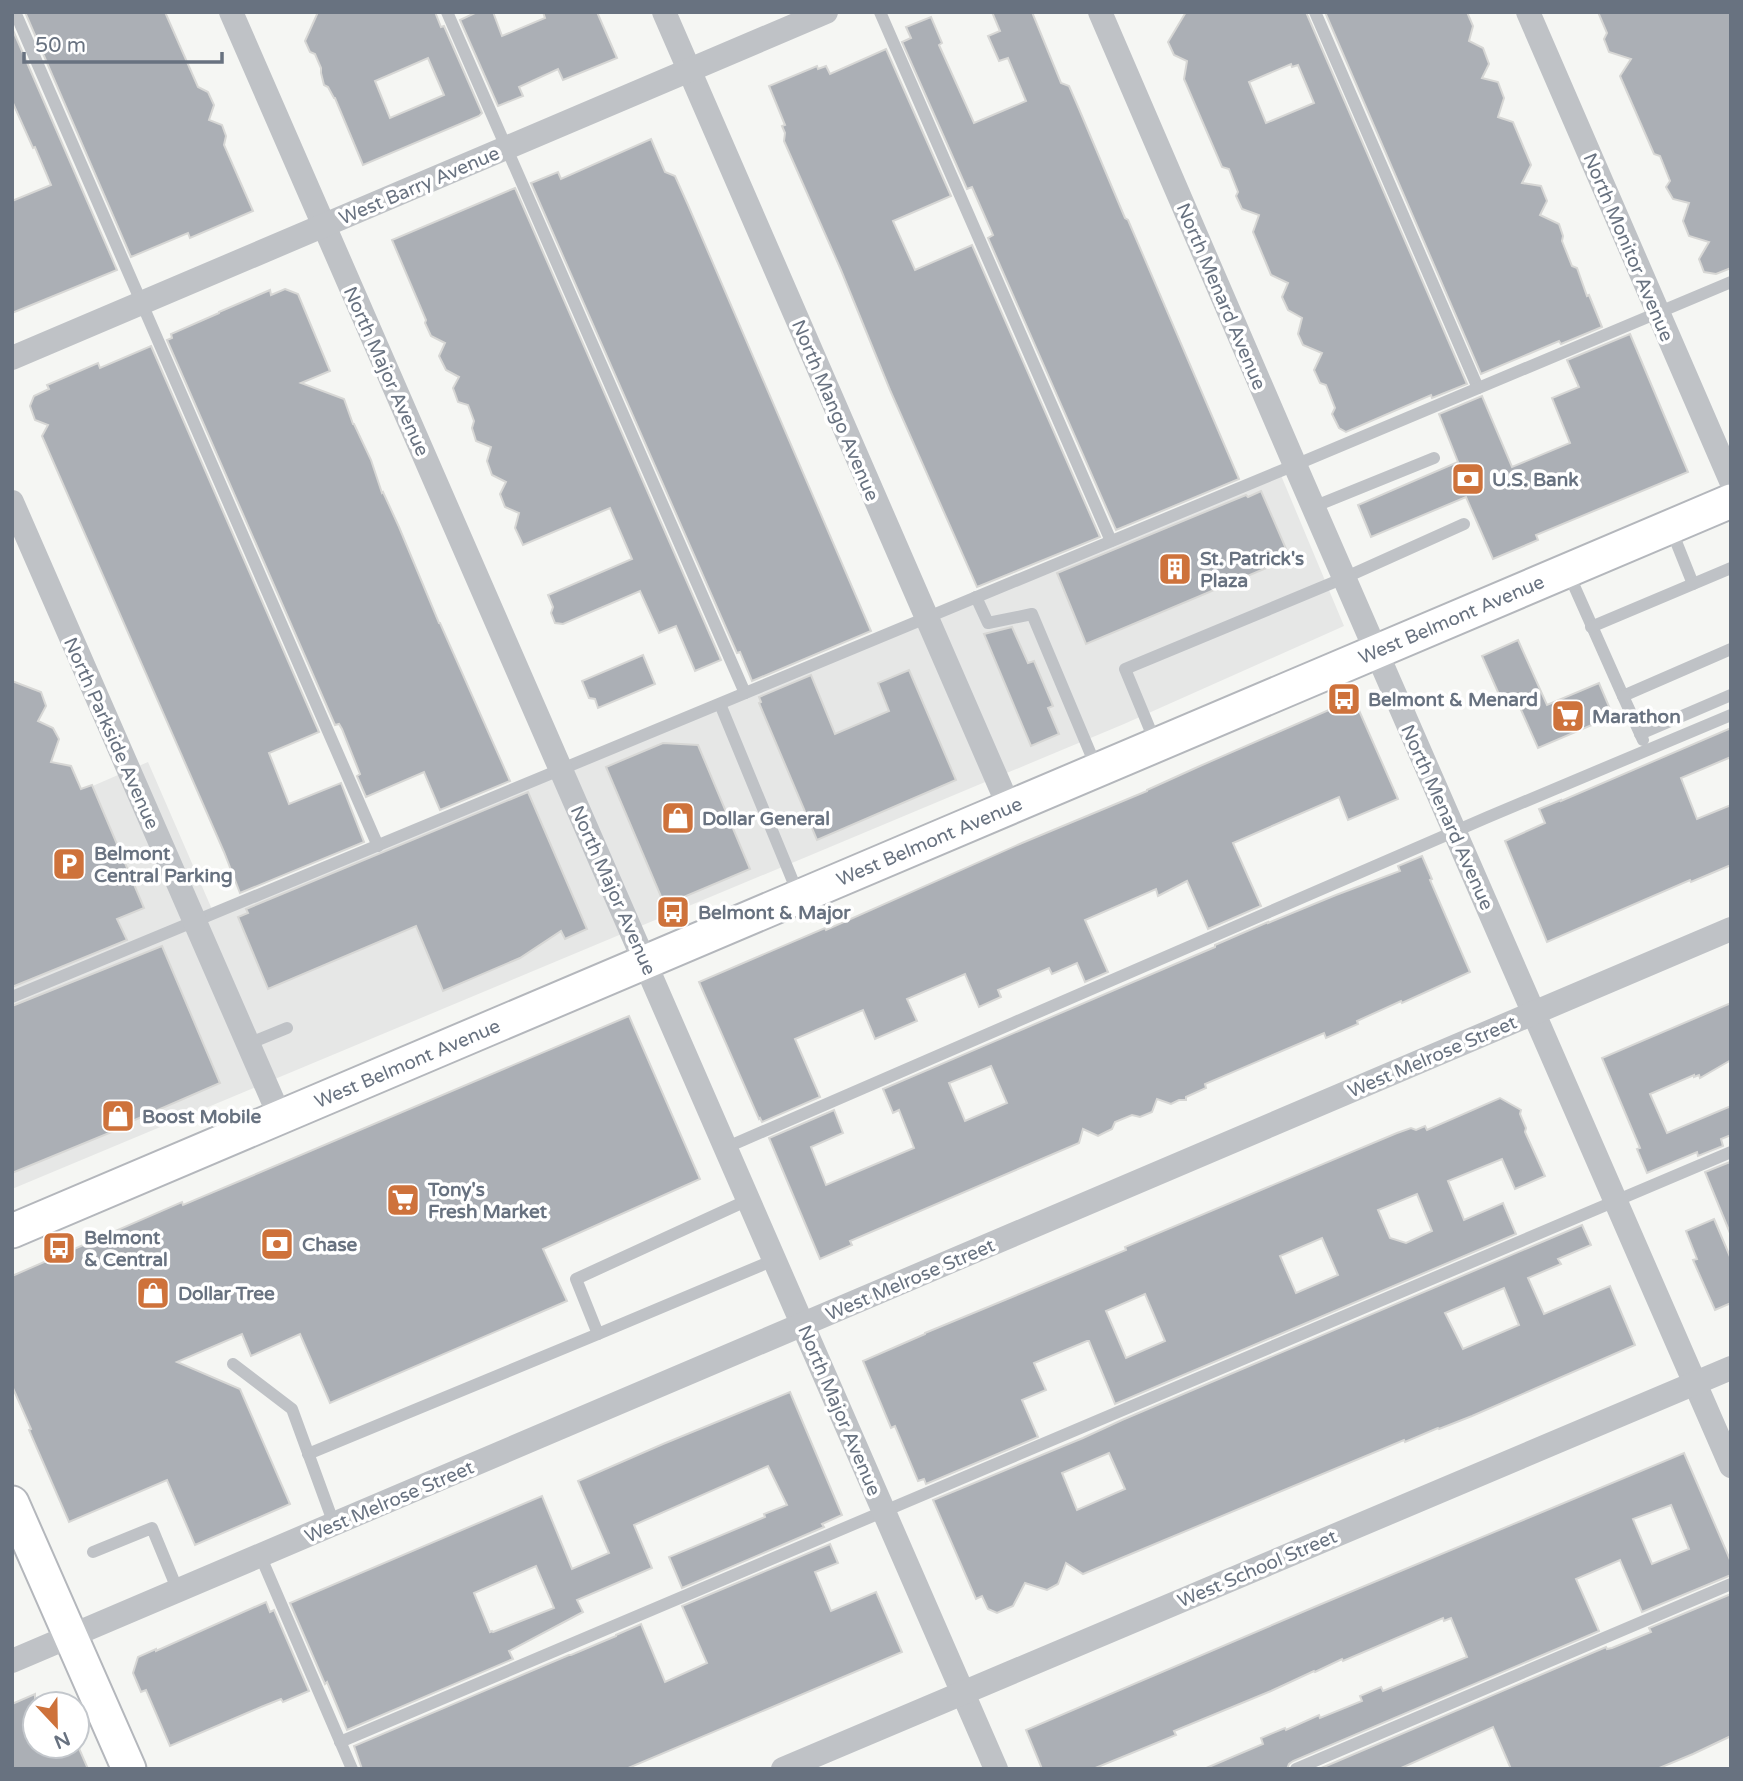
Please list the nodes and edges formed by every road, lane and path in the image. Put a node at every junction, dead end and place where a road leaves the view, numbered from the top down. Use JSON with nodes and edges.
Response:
{"nodes":[{"id":1,"x":15,"y":12,"type":"edge"},
{"id":2,"x":232,"y":12,"type":"edge"},
{"id":3,"x":447,"y":12,"type":"edge"},
{"id":4,"x":664,"y":12,"type":"edge"},
{"id":5,"x":826,"y":12,"type":"edge"},
{"id":6,"x":880,"y":12,"type":"edge"},
{"id":7,"x":1100,"y":12,"type":"edge"},
{"id":8,"x":1315,"y":12,"type":"edge"},
{"id":9,"x":1528,"y":12,"type":"edge"},
{"id":10,"x":689,"y":70,"type":"junction"},
{"id":11,"x":506,"y":148,"type":"junction"},
{"id":12,"x":324,"y":226,"type":"junction"},
{"id":13,"x":1731,"y":282,"type":"edge"},
{"id":14,"x":141,"y":304,"type":"junction"},
{"id":15,"x":1658,"y":313,"type":"junction"},
{"id":16,"x":12,"y":358,"type":"edge"},
{"id":17,"x":1478,"y":388,"type":"junction"},
{"id":18,"x":1434,"y":458,"type":"dead end"},
{"id":19,"x":1294,"y":465,"type":"junction"},
{"id":20,"x":1731,"y":481,"type":"edge"},
{"id":21,"x":1731,"y":501,"type":"edge"},
{"id":22,"x":12,"y":502,"type":"edge"},
{"id":23,"x":1313,"y":507,"type":"junction"},
{"id":24,"x":1464,"y":524,"type":"dead end"},
{"id":25,"x":1670,"y":527,"type":"junction"},
{"id":26,"x":1111,"y":541,"type":"junction"},
{"id":27,"x":1731,"y":568,"type":"edge"},
{"id":28,"x":1567,"y":570,"type":"junction"},
{"id":29,"x":1344,"y":578,"type":"junction"},
{"id":30,"x":1693,"y":584,"type":"junction"},
{"id":31,"x":976,"y":597,"type":"junction"},
{"id":32,"x":927,"y":617,"type":"junction"},
{"id":33,"x":1591,"y":627,"type":"junction"},
{"id":34,"x":1731,"y":649,"type":"edge"},
{"id":35,"x":1375,"y":651,"type":"junction"},
{"id":36,"x":746,"y":693,"type":"junction"},
{"id":37,"x":1731,"y":695,"type":"edge"},
{"id":38,"x":1623,"y":696,"type":"junction"},
{"id":39,"x":720,"y":704,"type":"junction"},
{"id":40,"x":1731,"y":715,"type":"edge"},
{"id":41,"x":1640,"y":734,"type":"junction"},
{"id":42,"x":1156,"y":744,"type":"junction"},
{"id":43,"x":1647,"y":750,"type":"junction"},
{"id":44,"x":1097,"y":769,"type":"junction"},
{"id":45,"x":561,"y":770,"type":"junction"},
{"id":46,"x":1009,"y":807,"type":"junction"},
{"id":47,"x":1454,"y":832,"type":"junction"},
{"id":48,"x":378,"y":845,"type":"junction"},
{"id":49,"x":800,"y":896,"type":"junction"},
{"id":50,"x":195,"y":922,"type":"junction"},
{"id":51,"x":1731,"y":929,"type":"edge"},
{"id":52,"x":645,"y":962,"type":"junction"},
{"id":53,"x":12,"y":997,"type":"edge"},
{"id":54,"x":1533,"y":1013,"type":"junction"},
{"id":55,"x":287,"y":1028,"type":"dead end"},
{"id":56,"x":248,"y":1044,"type":"junction"},
{"id":57,"x":280,"y":1117,"type":"junction"},
{"id":58,"x":725,"y":1148,"type":"junction"},
{"id":59,"x":1731,"y":1152,"type":"edge"},
{"id":60,"x":748,"y":1200,"type":"junction"},
{"id":61,"x":1615,"y":1201,"type":"junction"},
{"id":62,"x":12,"y":1231,"type":"edge"},
{"id":63,"x":774,"y":1260,"type":"junction"},
{"id":64,"x":802,"y":1325,"type":"junction"},
{"id":65,"x":598,"y":1334,"type":"junction"},
{"id":66,"x":233,"y":1364,"type":"dead end"},
{"id":67,"x":1731,"y":1367,"type":"edge"},
{"id":68,"x":1695,"y":1383,"type":"junction"},
{"id":69,"x":308,"y":1454,"type":"junction"},
{"id":70,"x":1731,"y":1466,"type":"edge"},
{"id":71,"x":884,"y":1512,"type":"junction"},
{"id":72,"x":15,"y":1515,"type":"edge"},
{"id":73,"x":334,"y":1524,"type":"junction"},
{"id":74,"x":93,"y":1552,"type":"dead end"},
{"id":75,"x":260,"y":1555,"type":"junction"},
{"id":76,"x":1731,"y":1584,"type":"edge"},
{"id":77,"x":178,"y":1591,"type":"junction"},
{"id":78,"x":71,"y":1636,"type":"junction"},
{"id":79,"x":12,"y":1661,"type":"edge"},
{"id":80,"x":962,"y":1693,"type":"junction"},
{"id":81,"x":340,"y":1742,"type":"junction"},
{"id":82,"x":129,"y":1769,"type":"edge"},
{"id":83,"x":352,"y":1769,"type":"edge"},
{"id":84,"x":783,"y":1769,"type":"edge"},
{"id":85,"x":996,"y":1769,"type":"edge"},
{"id":86,"x":1296,"y":1769,"type":"edge"}],
"edges":[{"from":1,"to":14,"type":"lane"},
{"from":2,"to":12,"type":"street","name":"North Major Avenue"},
{"from":3,"to":11,"type":"lane"},
{"from":4,"to":10,"type":"street","name":"North Mango Avenue"},
{"from":5,"to":10,"type":"street","name":"West Barry Avenue"},
{"from":6,"to":26,"type":"lane"},
{"from":7,"to":19,"type":"street","name":"North Menard Avenue"},
{"from":8,"to":17,"type":"lane"},
{"from":9,"to":15,"type":"street","name":"North Monitor Avenue"},
{"from":10,"to":11,"type":"street","name":"West Barry Avenue"},
{"from":10,"to":32,"type":"street","name":"North Mango Avenue"},
{"from":11,"to":12,"type":"street","name":"West Barry Avenue"},
{"from":11,"to":36,"type":"lane"},
{"from":12,"to":14,"type":"street","name":"West Barry Avenue"},
{"from":12,"to":45,"type":"street","name":"North Major Avenue"},
{"from":13,"to":15,"type":"lane"},
{"from":14,"to":16,"type":"street","name":"West Barry Avenue"},
{"from":14,"to":48,"type":"lane"},
{"from":15,"to":17,"type":"lane"},
{"from":15,"to":20,"type":"street","name":"North Monitor Avenue"},
{"from":17,"to":19,"type":"lane"},
{"from":18,"to":23,"type":"lane"},
{"from":19,"to":23,"type":"street","name":"North Menard Avenue"},
{"from":19,"to":26,"type":"lane"},
{"from":21,"to":25,"type":"main road","name":"West Belmont Avenue"},
{"from":22,"to":50,"type":"street","name":"North Parkside Avenue"},
{"from":23,"to":29,"type":"street","name":"North Menard Avenue"},
{"from":24,"to":29,"type":"lane"},
{"from":25,"to":28,"type":"main road","name":"West Belmont Avenue"},
{"from":25,"to":30,"type":"lane"},
{"from":26,"to":31,"type":"lane"},
{"from":27,"to":30,"type":"lane"},
{"from":28,"to":33,"type":"lane"},
{"from":28,"to":35,"type":"main road","name":"West Belmont Avenue"},
{"from":29,"to":35,"type":"street","name":"North Menard Avenue"},
{"from":29,"to":42,"type":"lane"},
{"from":30,"to":33,"type":"lane"},
{"from":31,"to":32,"type":"lane"},
{"from":31,"to":44,"type":"lane"},
{"from":32,"to":36,"type":"lane"},
{"from":32,"to":46,"type":"street","name":"North Mango Avenue"},
{"from":33,"to":38,"type":"lane"},
{"from":34,"to":38,"type":"lane"},
{"from":35,"to":42,"type":"main road","name":"West Belmont Avenue"},
{"from":35,"to":47,"type":"street","name":"North Menard Avenue"},
{"from":36,"to":39,"type":"lane"},
{"from":37,"to":41,"type":"lane"},
{"from":38,"to":41,"type":"lane"},
{"from":39,"to":45,"type":"lane"},
{"from":39,"to":49,"type":"lane"},
{"from":40,"to":43,"type":"lane"},
{"from":41,"to":43,"type":"lane"},
{"from":42,"to":44,"type":"main road","name":"West Belmont Avenue"},
{"from":43,"to":47,"type":"lane"},
{"from":44,"to":46,"type":"main road","name":"West Belmont Avenue"},
{"from":45,"to":48,"type":"lane"},
{"from":45,"to":52,"type":"street","name":"North Major Avenue"},
{"from":46,"to":49,"type":"main road","name":"West Belmont Avenue"},
{"from":47,"to":54,"type":"street","name":"North Menard Avenue"},
{"from":47,"to":58,"type":"lane"},
{"from":48,"to":50,"type":"lane"},
{"from":49,"to":52,"type":"main road","name":"West Belmont Avenue"},
{"from":50,"to":53,"type":"lane"},
{"from":50,"to":56,"type":"street","name":"North Parkside Avenue"},
{"from":51,"to":54,"type":"street","name":"West Melrose Street"},
{"from":52,"to":57,"type":"main road","name":"West Belmont Avenue"},
{"from":52,"to":58,"type":"street","name":"North Major Avenue"},
{"from":54,"to":61,"type":"street","name":"North Menard Avenue"},
{"from":54,"to":64,"type":"street","name":"West Melrose Street"},
{"from":55,"to":56,"type":"lane"},
{"from":56,"to":57,"type":"street","name":"North Parkside Avenue"},
{"from":57,"to":62,"type":"main road","name":"West Belmont Avenue"},
{"from":58,"to":60,"type":"street","name":"North Major Avenue"},
{"from":59,"to":61,"type":"lane"},
{"from":60,"to":63,"type":"street","name":"North Major Avenue"},
{"from":60,"to":65,"type":"lane"},
{"from":61,"to":68,"type":"street","name":"North Menard Avenue"},
{"from":61,"to":71,"type":"lane"},
{"from":63,"to":64,"type":"street","name":"North Major Avenue"},
{"from":63,"to":65,"type":"lane"},
{"from":64,"to":71,"type":"street","name":"North Major Avenue"},
{"from":64,"to":73,"type":"street","name":"West Melrose Street"},
{"from":65,"to":69,"type":"lane"},
{"from":66,"to":69,"type":"lane"},
{"from":67,"to":68,"type":"street","name":"West School Street"},
{"from":68,"to":70,"type":"street","name":"North Menard Avenue"},
{"from":68,"to":80,"type":"street","name":"West School Street"},
{"from":69,"to":73,"type":"lane"},
{"from":71,"to":80,"type":"street","name":"North Major Avenue"},
{"from":71,"to":81,"type":"lane"},
{"from":72,"to":78,"type":"main road"},
{"from":73,"to":75,"type":"street","name":"West Melrose Street"},
{"from":74,"to":77,"type":"lane"},
{"from":75,"to":77,"type":"street","name":"West Melrose Street"},
{"from":75,"to":81,"type":"lane"},
{"from":76,"to":86,"type":"lane"},
{"from":77,"to":78,"type":"street","name":"West Melrose Street"},
{"from":78,"to":79,"type":"street","name":"West Melrose Street"},
{"from":78,"to":82,"type":"main road"},
{"from":80,"to":84,"type":"street","name":"West School Street"},
{"from":80,"to":85,"type":"street","name":"North Major Avenue"},
{"from":81,"to":83,"type":"lane"}]}
